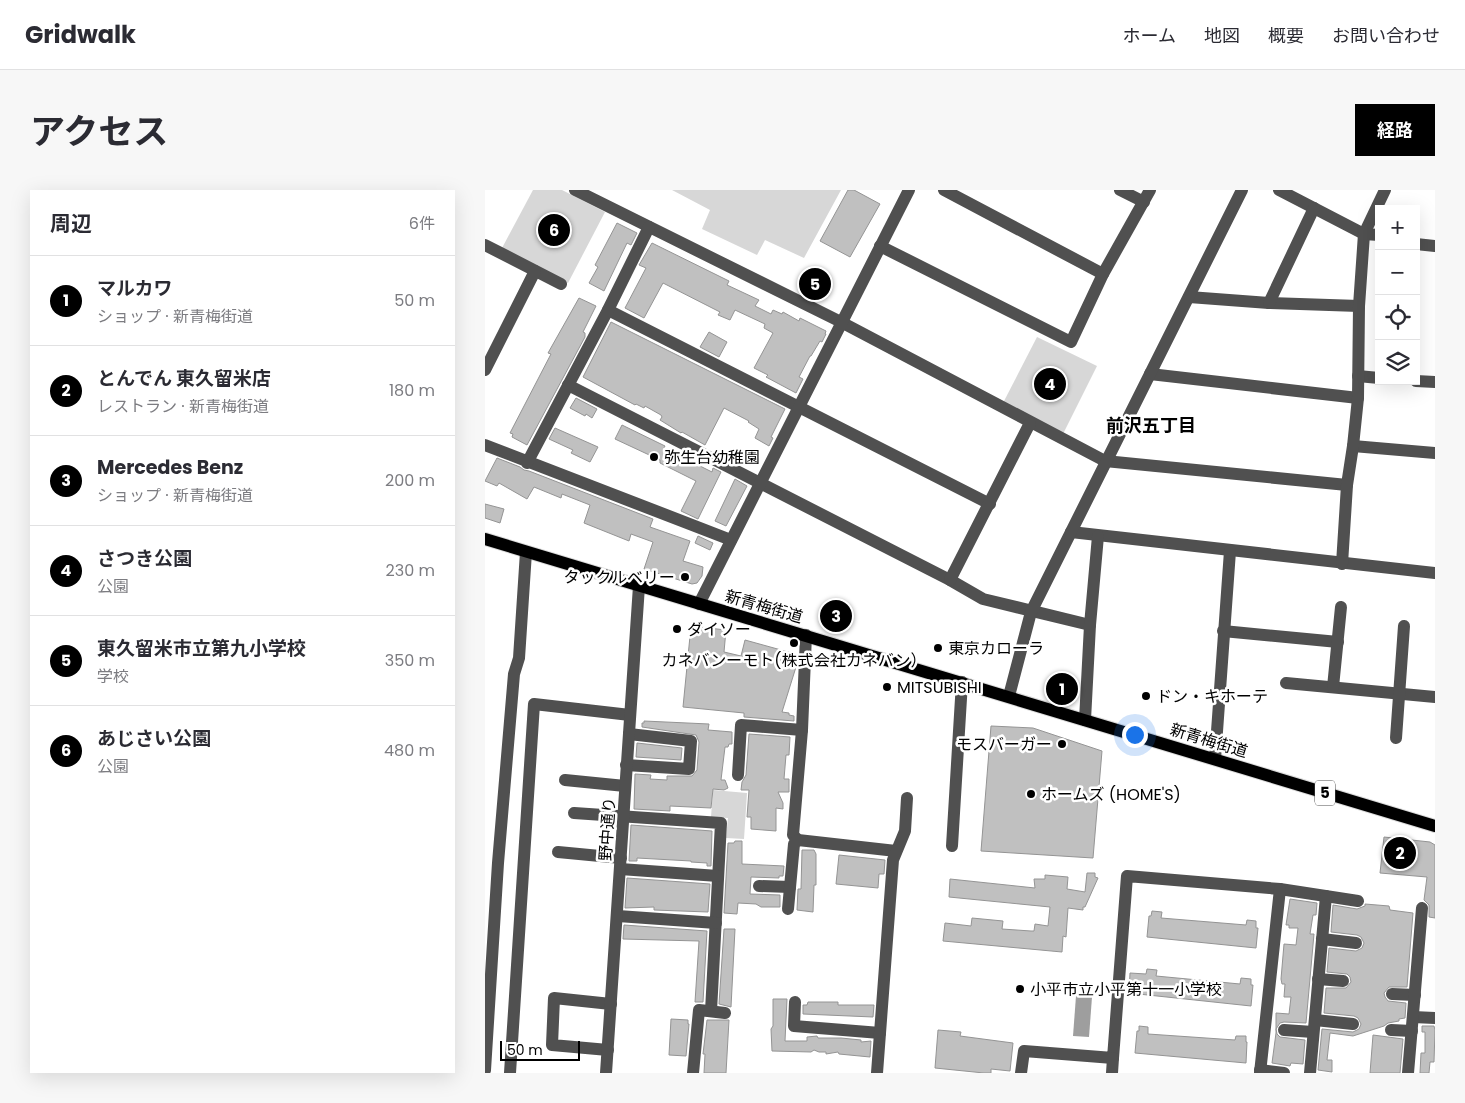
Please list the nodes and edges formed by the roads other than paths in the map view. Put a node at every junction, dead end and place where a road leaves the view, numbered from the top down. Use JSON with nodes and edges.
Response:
{"nodes":[{"id":1,"x":575,"y":190,"type":"edge"},
{"id":2,"x":909,"y":190,"type":"edge"},
{"id":3,"x":944,"y":190,"type":"edge"},
{"id":4,"x":1120,"y":190,"type":"edge"},
{"id":5,"x":1150,"y":190,"type":"edge"},
{"id":6,"x":1242,"y":190,"type":"edge"},
{"id":7,"x":1279,"y":190,"type":"edge"},
{"id":8,"x":1385,"y":190,"type":"edge"},
{"id":9,"x":1144,"y":202,"type":"junction"},
{"id":10,"x":1314,"y":208,"type":"junction"},
{"id":11,"x":649,"y":227,"type":"junction"},
{"id":12,"x":1364,"y":234,"type":"junction"},
{"id":13,"x":1375,"y":235,"type":"edge"},
{"id":14,"x":1420,"y":244,"type":"edge"},
{"id":15,"x":485,"y":245,"type":"edge"},
{"id":16,"x":880,"y":246,"type":"junction"},
{"id":17,"x":1435,"y":246,"type":"edge"},
{"id":18,"x":535,"y":271,"type":"junction"},
{"id":19,"x":1103,"y":274,"type":"junction"},
{"id":20,"x":561,"y":284,"type":"dead end"},
{"id":21,"x":1189,"y":297,"type":"junction"},
{"id":22,"x":1269,"y":303,"type":"junction"},
{"id":23,"x":1359,"y":306,"type":"junction"},
{"id":24,"x":608,"y":310,"type":"junction"},
{"id":25,"x":841,"y":322,"type":"junction"},
{"id":26,"x":490,"y":346,"type":"edge"},
{"id":27,"x":485,"y":370,"type":"edge"},
{"id":28,"x":1150,"y":374,"type":"junction"},
{"id":29,"x":1358,"y":376,"type":"junction"},
{"id":30,"x":1375,"y":378,"type":"edge"},
{"id":31,"x":1420,"y":380,"type":"edge"},
{"id":32,"x":1435,"y":382,"type":"edge"},
{"id":33,"x":568,"y":385,"type":"junction"},
{"id":34,"x":1358,"y":398,"type":"junction"},
{"id":35,"x":799,"y":406,"type":"junction"},
{"id":36,"x":1030,"y":423,"type":"junction"},
{"id":37,"x":485,"y":446,"type":"edge"},
{"id":38,"x":1353,"y":446,"type":"junction"},
{"id":39,"x":1435,"y":453,"type":"edge"},
{"id":40,"x":1105,"y":461,"type":"junction"},
{"id":41,"x":527,"y":463,"type":"junction"},
{"id":42,"x":760,"y":483,"type":"junction"},
{"id":43,"x":1347,"y":484,"type":"junction"},
{"id":44,"x":989,"y":504,"type":"junction"},
{"id":45,"x":1071,"y":532,"type":"junction"},
{"id":46,"x":1098,"y":536,"type":"junction"},
{"id":47,"x":485,"y":538,"type":"edge"},
{"id":48,"x":731,"y":540,"type":"junction"},
{"id":49,"x":1229,"y":551,"type":"junction"},
{"id":50,"x":526,"y":552,"type":"junction"},
{"id":51,"x":1342,"y":564,"type":"junction"},
{"id":52,"x":1435,"y":573,"type":"edge"},
{"id":53,"x":950,"y":580,"type":"junction"},
{"id":54,"x":639,"y":586,"type":"junction"},
{"id":55,"x":699,"y":604,"type":"junction"},
{"id":56,"x":1341,"y":607,"type":"dead end"},
{"id":57,"x":1031,"y":612,"type":"junction"},
{"id":58,"x":1090,"y":625,"type":"junction"},
{"id":59,"x":1404,"y":626,"type":"dead end"},
{"id":60,"x":1223,"y":631,"type":"junction"},
{"id":61,"x":806,"y":635,"type":"junction"},
{"id":62,"x":1338,"y":642,"type":"junction"},
{"id":63,"x":962,"y":682,"type":"junction"},
{"id":64,"x":1286,"y":683,"type":"dead end"},
{"id":65,"x":1333,"y":687,"type":"junction"},
{"id":66,"x":1399,"y":693,"type":"junction"},
{"id":67,"x":1009,"y":696,"type":"junction"},
{"id":68,"x":1435,"y":696,"type":"edge"},
{"id":69,"x":630,"y":716,"type":"junction"},
{"id":70,"x":1085,"y":720,"type":"junction"},
{"id":71,"x":802,"y":730,"type":"junction"},
{"id":72,"x":629,"y":734,"type":"junction"},
{"id":73,"x":1396,"y":738,"type":"dead end"},
{"id":74,"x":1215,"y":759,"type":"junction"},
{"id":75,"x":627,"y":765,"type":"junction"},
{"id":76,"x":738,"y":775,"type":"dead end"},
{"id":77,"x":565,"y":780,"type":"dead end"},
{"id":78,"x":625,"y":786,"type":"junction"},
{"id":79,"x":907,"y":798,"type":"dead end"},
{"id":80,"x":574,"y":813,"type":"dead end"},
{"id":81,"x":624,"y":817,"type":"junction"},
{"id":82,"x":1435,"y":826,"type":"edge"},
{"id":83,"x":798,"y":840,"type":"junction"},
{"id":84,"x":952,"y":846,"type":"dead end"},
{"id":85,"x":896,"y":851,"type":"junction"},
{"id":86,"x":557,"y":852,"type":"dead end"},
{"id":87,"x":621,"y":864,"type":"junction"},
{"id":88,"x":718,"y":876,"type":"junction"},
{"id":89,"x":759,"y":886,"type":"dead end"},
{"id":90,"x":790,"y":887,"type":"junction"},
{"id":91,"x":1279,"y":889,"type":"junction"},
{"id":92,"x":1326,"y":896,"type":"junction"},
{"id":93,"x":1358,"y":901,"type":"dead end"},
{"id":94,"x":1423,"y":908,"type":"dead end"},
{"id":95,"x":788,"y":909,"type":"dead end"},
{"id":96,"x":618,"y":916,"type":"junction"},
{"id":97,"x":716,"y":923,"type":"junction"},
{"id":98,"x":1322,"y":939,"type":"junction"},
{"id":99,"x":1356,"y":943,"type":"dead end"},
{"id":100,"x":1318,"y":979,"type":"junction"},
{"id":101,"x":1343,"y":982,"type":"dead end"},
{"id":102,"x":1392,"y":994,"type":"dead end"},
{"id":103,"x":1415,"y":995,"type":"junction"},
{"id":104,"x":795,"y":1002,"type":"dead end"},
{"id":105,"x":611,"y":1004,"type":"junction"},
{"id":106,"x":711,"y":1011,"type":"junction"},
{"id":107,"x":725,"y":1013,"type":"dead end"},
{"id":108,"x":1413,"y":1017,"type":"junction"},
{"id":109,"x":1435,"y":1018,"type":"edge"},
{"id":110,"x":1353,"y":1024,"type":"dead end"},
{"id":111,"x":1314,"y":1026,"type":"junction"},
{"id":112,"x":1284,"y":1030,"type":"dead end"},
{"id":113,"x":1391,"y":1030,"type":"dead end"},
{"id":114,"x":1412,"y":1031,"type":"junction"},
{"id":115,"x":880,"y":1033,"type":"junction"},
{"id":116,"x":608,"y":1050,"type":"junction"},
{"id":117,"x":1113,"y":1058,"type":"junction"},
{"id":118,"x":485,"y":1070,"type":"edge"},
{"id":119,"x":1260,"y":1072,"type":"edge"},
{"id":120,"x":510,"y":1073,"type":"edge"},
{"id":121,"x":606,"y":1073,"type":"edge"},
{"id":122,"x":693,"y":1073,"type":"edge"},
{"id":123,"x":877,"y":1073,"type":"edge"},
{"id":124,"x":1021,"y":1073,"type":"edge"},
{"id":125,"x":1112,"y":1073,"type":"edge"},
{"id":126,"x":1284,"y":1073,"type":"edge"},
{"id":127,"x":1310,"y":1073,"type":"edge"},
{"id":128,"x":1408,"y":1073,"type":"edge"}],
"edges":[{"from":1,"to":11,"type":"street"},
{"from":2,"to":16,"type":"street"},
{"from":3,"to":19,"type":"street"},
{"from":4,"to":9,"type":"street"},
{"from":5,"to":9,"type":"street"},
{"from":6,"to":21,"type":"street"},
{"from":7,"to":10,"type":"street"},
{"from":8,"to":12,"type":"street"},
{"from":9,"to":19,"type":"street"},
{"from":10,"to":12,"type":"street"},
{"from":10,"to":22,"type":"street"},
{"from":11,"to":24,"type":"street"},
{"from":11,"to":25,"type":"street"},
{"from":12,"to":13,"type":"street"},
{"from":12,"to":23,"type":"street"},
{"from":14,"to":17,"type":"street"},
{"from":15,"to":18,"type":"street"},
{"from":16,"to":19,"type":"street"},
{"from":16,"to":25,"type":"street"},
{"from":18,"to":20,"type":"street"},
{"from":18,"to":26,"type":"street"},
{"from":21,"to":22,"type":"street"},
{"from":21,"to":28,"type":"street"},
{"from":22,"to":23,"type":"street"},
{"from":23,"to":29,"type":"street"},
{"from":24,"to":33,"type":"street"},
{"from":24,"to":35,"type":"street"},
{"from":25,"to":35,"type":"street"},
{"from":25,"to":36,"type":"street"},
{"from":26,"to":27,"type":"street"},
{"from":28,"to":34,"type":"street"},
{"from":28,"to":40,"type":"street"},
{"from":29,"to":30,"type":"street"},
{"from":29,"to":34,"type":"street"},
{"from":31,"to":32,"type":"street"},
{"from":33,"to":41,"type":"street"},
{"from":33,"to":42,"type":"street"},
{"from":34,"to":38,"type":"street"},
{"from":35,"to":42,"type":"street"},
{"from":35,"to":44,"type":"street"},
{"from":36,"to":40,"type":"street"},
{"from":36,"to":44,"type":"street"},
{"from":37,"to":41,"type":"street"},
{"from":38,"to":39,"type":"street"},
{"from":38,"to":43,"type":"street"},
{"from":40,"to":43,"type":"street"},
{"from":40,"to":45,"type":"street"},
{"from":41,"to":48,"type":"street"},
{"from":42,"to":48,"type":"street"},
{"from":42,"to":53,"type":"street"},
{"from":43,"to":51,"type":"street"},
{"from":44,"to":53,"type":"street"},
{"from":45,"to":46,"type":"street"},
{"from":45,"to":57,"type":"street"},
{"from":46,"to":49,"type":"street"},
{"from":46,"to":58,"type":"street"},
{"from":47,"to":50,"type":"main road","name":"新青梅街道","number":"5"},
{"from":48,"to":55,"type":"street"},
{"from":49,"to":51,"type":"street"},
{"from":49,"to":60,"type":"street"},
{"from":50,"to":54,"type":"main road","name":"新青梅街道","number":"5"},
{"from":50,"to":118,"type":"street"},
{"from":51,"to":52,"type":"street"},
{"from":53,"to":57,"type":"street"},
{"from":54,"to":55,"type":"main road","name":"新青梅街道","number":"5"},
{"from":54,"to":69,"type":"street","name":"野中通り"},
{"from":55,"to":61,"type":"main road","name":"新青梅街道","number":"5"},
{"from":56,"to":62,"type":"street"},
{"from":57,"to":58,"type":"street"},
{"from":57,"to":67,"type":"street"},
{"from":58,"to":70,"type":"street"},
{"from":59,"to":66,"type":"street"},
{"from":60,"to":62,"type":"street"},
{"from":60,"to":74,"type":"street"},
{"from":61,"to":63,"type":"main road","name":"新青梅街道","number":"5"},
{"from":61,"to":71,"type":"street"},
{"from":62,"to":65,"type":"street"},
{"from":63,"to":67,"type":"main road","name":"新青梅街道","number":"5"},
{"from":63,"to":84,"type":"street"},
{"from":64,"to":65,"type":"street"},
{"from":65,"to":66,"type":"street"},
{"from":66,"to":68,"type":"street"},
{"from":66,"to":73,"type":"street"},
{"from":67,"to":70,"type":"main road","name":"新青梅街道","number":"5"},
{"from":69,"to":72,"type":"street","name":"野中通り"},
{"from":69,"to":120,"type":"street"},
{"from":70,"to":74,"type":"main road","name":"新青梅街道","number":"5"},
{"from":71,"to":76,"type":"street"},
{"from":71,"to":83,"type":"street"},
{"from":72,"to":75,"type":"street","name":"野中通り"},
{"from":72,"to":75,"type":"street"},
{"from":74,"to":82,"type":"main road","name":"新青梅街道","number":"5"},
{"from":75,"to":78,"type":"street","name":"野中通り"},
{"from":77,"to":78,"type":"street"},
{"from":78,"to":81,"type":"street","name":"野中通り"},
{"from":79,"to":85,"type":"street"},
{"from":80,"to":81,"type":"street"},
{"from":81,"to":87,"type":"street","name":"野中通り"},
{"from":81,"to":88,"type":"street"},
{"from":83,"to":85,"type":"street"},
{"from":83,"to":90,"type":"street"},
{"from":85,"to":115,"type":"street"},
{"from":86,"to":87,"type":"street"},
{"from":87,"to":88,"type":"street"},
{"from":87,"to":96,"type":"street","name":"野中通り"},
{"from":88,"to":97,"type":"street"},
{"from":89,"to":90,"type":"street"},
{"from":90,"to":95,"type":"street"},
{"from":91,"to":92,"type":"street"},
{"from":91,"to":117,"type":"street"},
{"from":91,"to":119,"type":"street"},
{"from":92,"to":93,"type":"street"},
{"from":92,"to":98,"type":"street"},
{"from":94,"to":103,"type":"street"},
{"from":96,"to":97,"type":"street"},
{"from":96,"to":105,"type":"street","name":"野中通り"},
{"from":97,"to":106,"type":"street"},
{"from":98,"to":99,"type":"street"},
{"from":98,"to":100,"type":"street"},
{"from":100,"to":101,"type":"street"},
{"from":100,"to":111,"type":"street"},
{"from":102,"to":103,"type":"street"},
{"from":103,"to":108,"type":"street"},
{"from":104,"to":115,"type":"street"},
{"from":105,"to":116,"type":"street","name":"野中通り"},
{"from":105,"to":116,"type":"street"},
{"from":106,"to":107,"type":"street"},
{"from":106,"to":122,"type":"street"},
{"from":108,"to":109,"type":"street"},
{"from":108,"to":114,"type":"street"},
{"from":110,"to":111,"type":"street"},
{"from":111,"to":112,"type":"street"},
{"from":111,"to":127,"type":"street"},
{"from":113,"to":114,"type":"street"},
{"from":114,"to":128,"type":"street"},
{"from":115,"to":123,"type":"street"},
{"from":116,"to":121,"type":"street","name":"野中通り"},
{"from":117,"to":124,"type":"street"},
{"from":117,"to":125,"type":"street"},
{"from":119,"to":126,"type":"street"}]}
